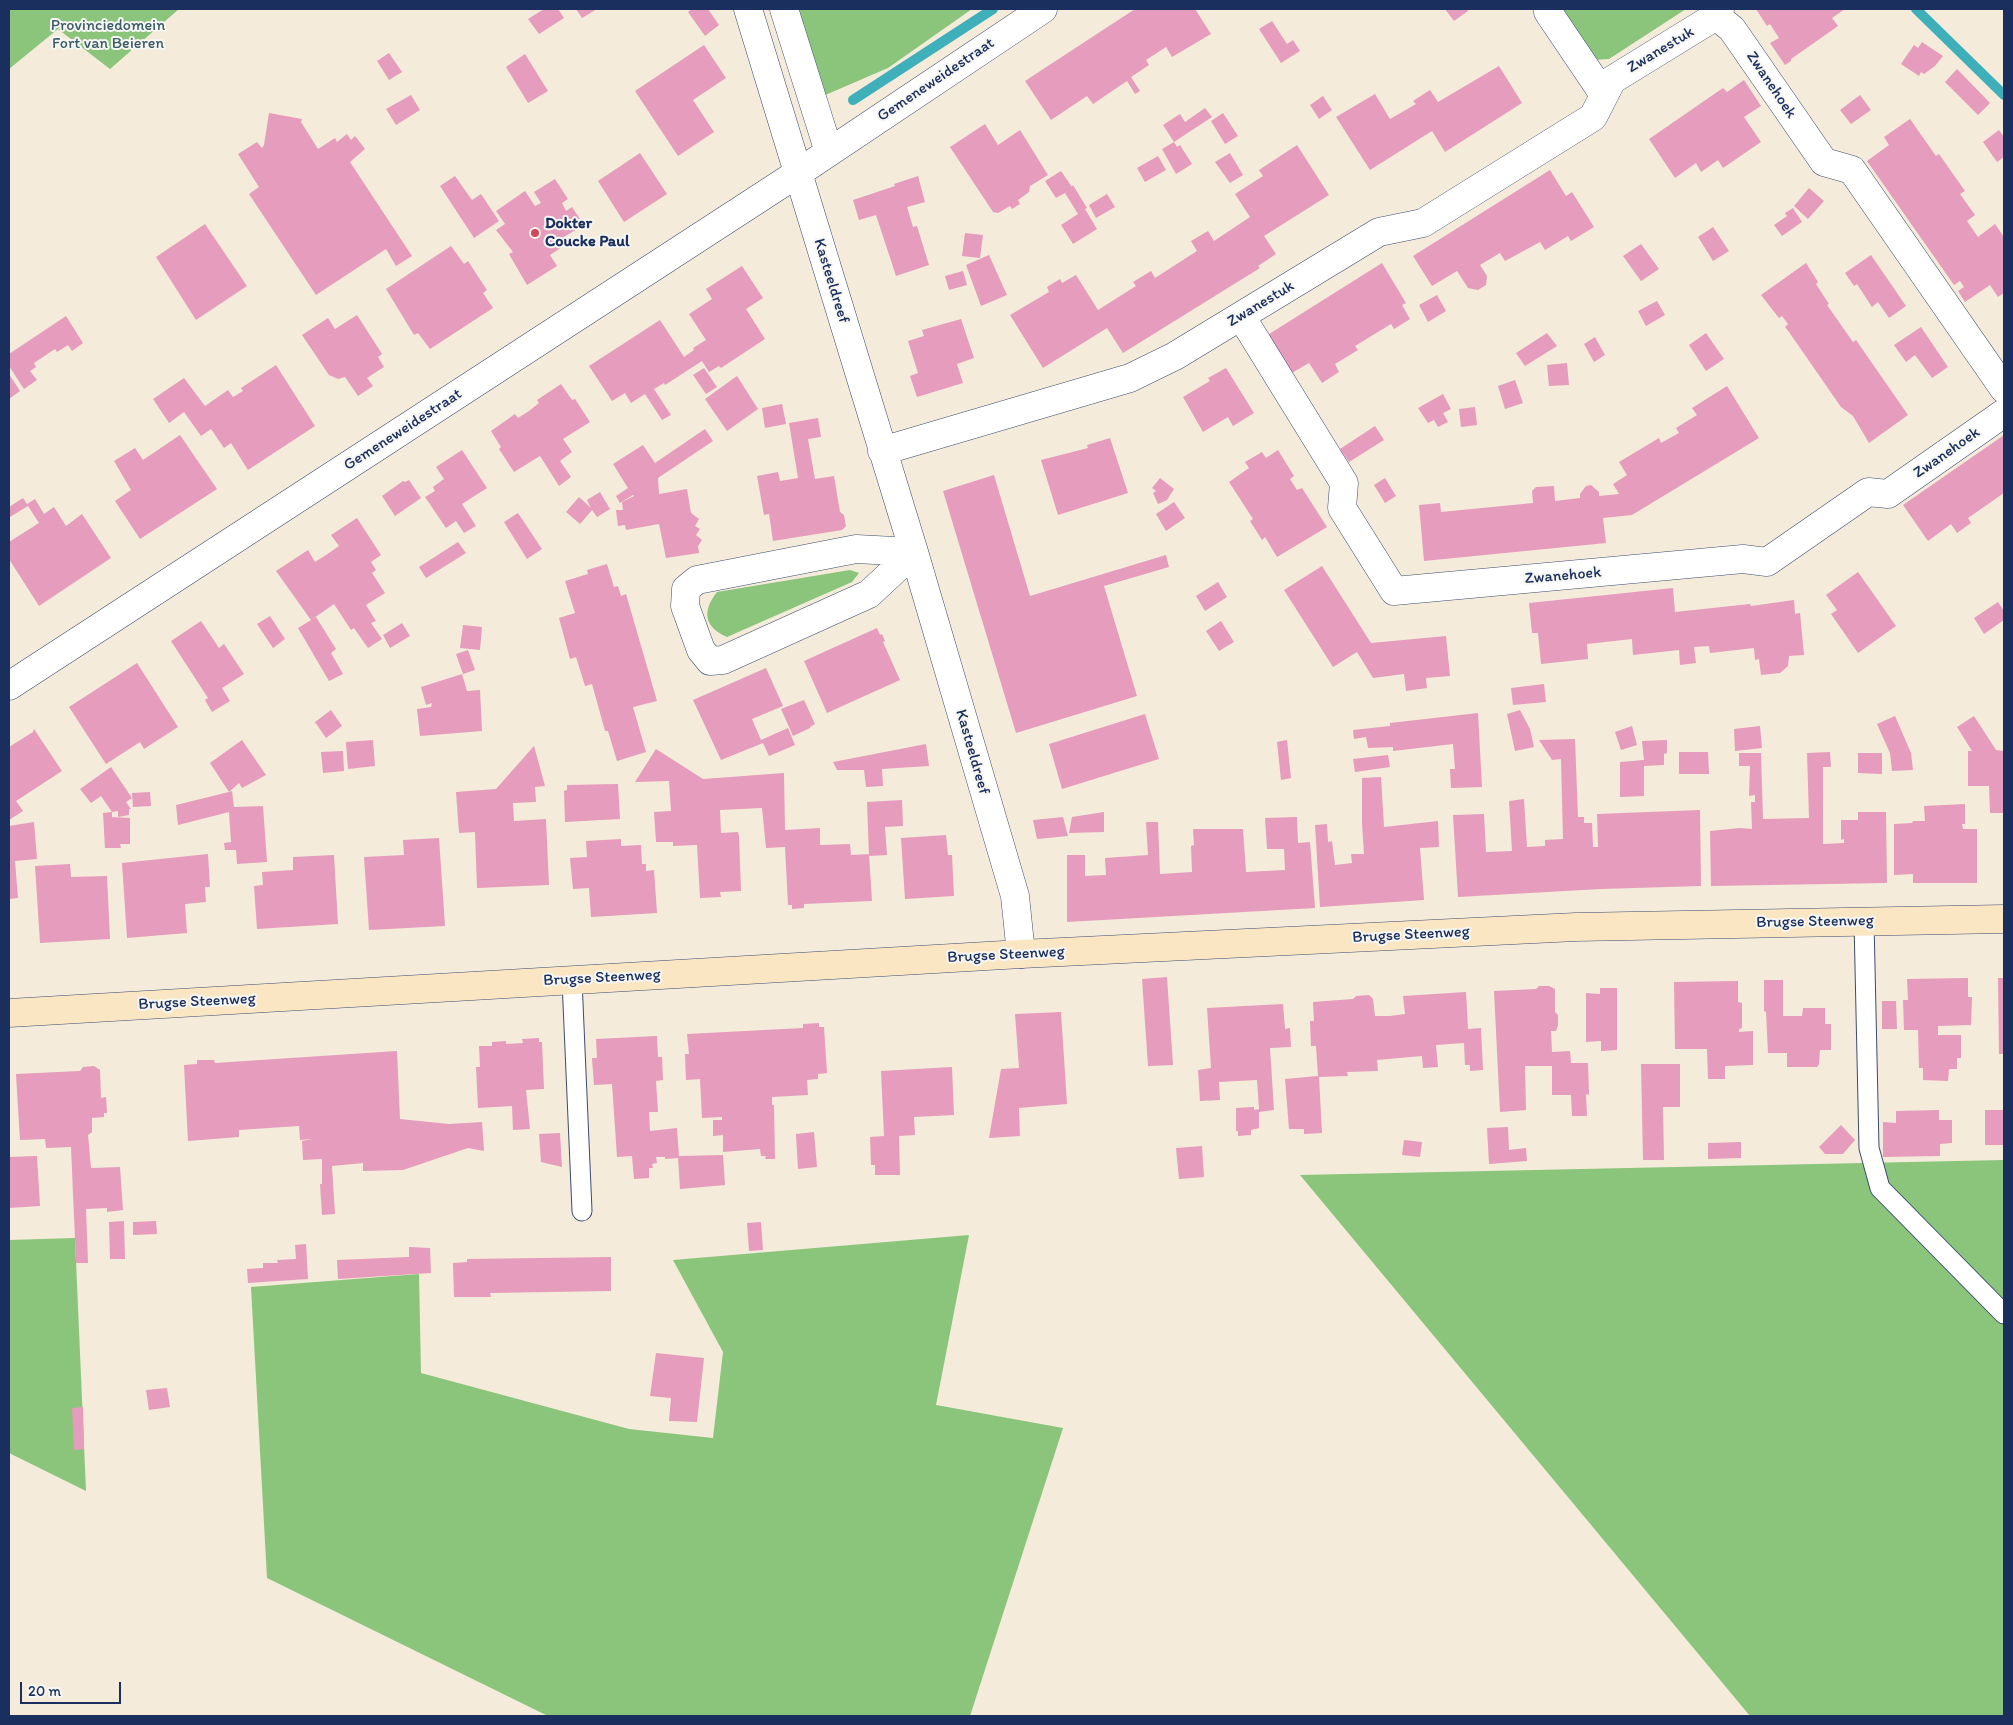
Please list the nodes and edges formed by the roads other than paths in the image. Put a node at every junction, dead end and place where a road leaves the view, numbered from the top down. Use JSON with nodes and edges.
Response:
{"nodes":[{"id":1,"x":748,"y":9,"type":"edge"},
{"id":2,"x":784,"y":9,"type":"edge"},
{"id":3,"x":1043,"y":9,"type":"edge"},
{"id":4,"x":1549,"y":9,"type":"edge"},
{"id":5,"x":1718,"y":13,"type":"edge"},
{"id":6,"x":1604,"y":95,"type":"junction"},
{"id":7,"x":830,"y":152,"type":"junction"},
{"id":8,"x":798,"y":174,"type":"junction"},
{"id":9,"x":1241,"y":316,"type":"junction"},
{"id":10,"x":2004,"y":388,"type":"edge"},
{"id":11,"x":2004,"y":413,"type":"edge"},
{"id":12,"x":882,"y":451,"type":"junction"},
{"id":13,"x":914,"y":552,"type":"junction"},
{"id":14,"x":9,"y":686,"type":"edge"},
{"id":15,"x":2004,"y":919,"type":"edge"},
{"id":16,"x":1864,"y":921,"type":"junction"},
{"id":17,"x":1021,"y":954,"type":"junction"},
{"id":18,"x":572,"y":980,"type":"junction"},
{"id":19,"x":9,"y":1013,"type":"edge"},
{"id":20,"x":582,"y":1211,"type":"dead end"},
{"id":21,"x":2004,"y":1314,"type":"edge"}],
"edges":[{"from":1,"to":8,"type":"street","name":"Kasteeldreef"},
{"from":2,"to":7,"type":"street"},
{"from":3,"to":7,"type":"street","name":"Gemeneweidestraat"},
{"from":4,"to":6,"type":"street"},
{"from":5,"to":6,"type":"street","name":"Zwanestuk"},
{"from":5,"to":10,"type":"street","name":"Zwanehoek"},
{"from":6,"to":9,"type":"street","name":"Zwanestuk"},
{"from":7,"to":8,"type":"street","name":"Gemeneweidestraat"},
{"from":8,"to":12,"type":"street","name":"Kasteeldreef"},
{"from":8,"to":14,"type":"street","name":"Gemeneweidestraat"},
{"from":9,"to":11,"type":"street","name":"Zwanehoek"},
{"from":9,"to":12,"type":"street","name":"Zwanestuk"},
{"from":12,"to":13,"type":"street","name":"Kasteeldreef"},
{"from":13,"to":13,"type":"street"},
{"from":13,"to":17,"type":"street","name":"Kasteeldreef"},
{"from":15,"to":16,"type":"main road","name":"Brugse Steenweg"},
{"from":16,"to":17,"type":"main road","name":"Brugse Steenweg"},
{"from":16,"to":21,"type":"lane"},
{"from":17,"to":18,"type":"main road","name":"Brugse Steenweg"},
{"from":18,"to":19,"type":"main road","name":"Brugse Steenweg"},
{"from":18,"to":20,"type":"lane"}]}
